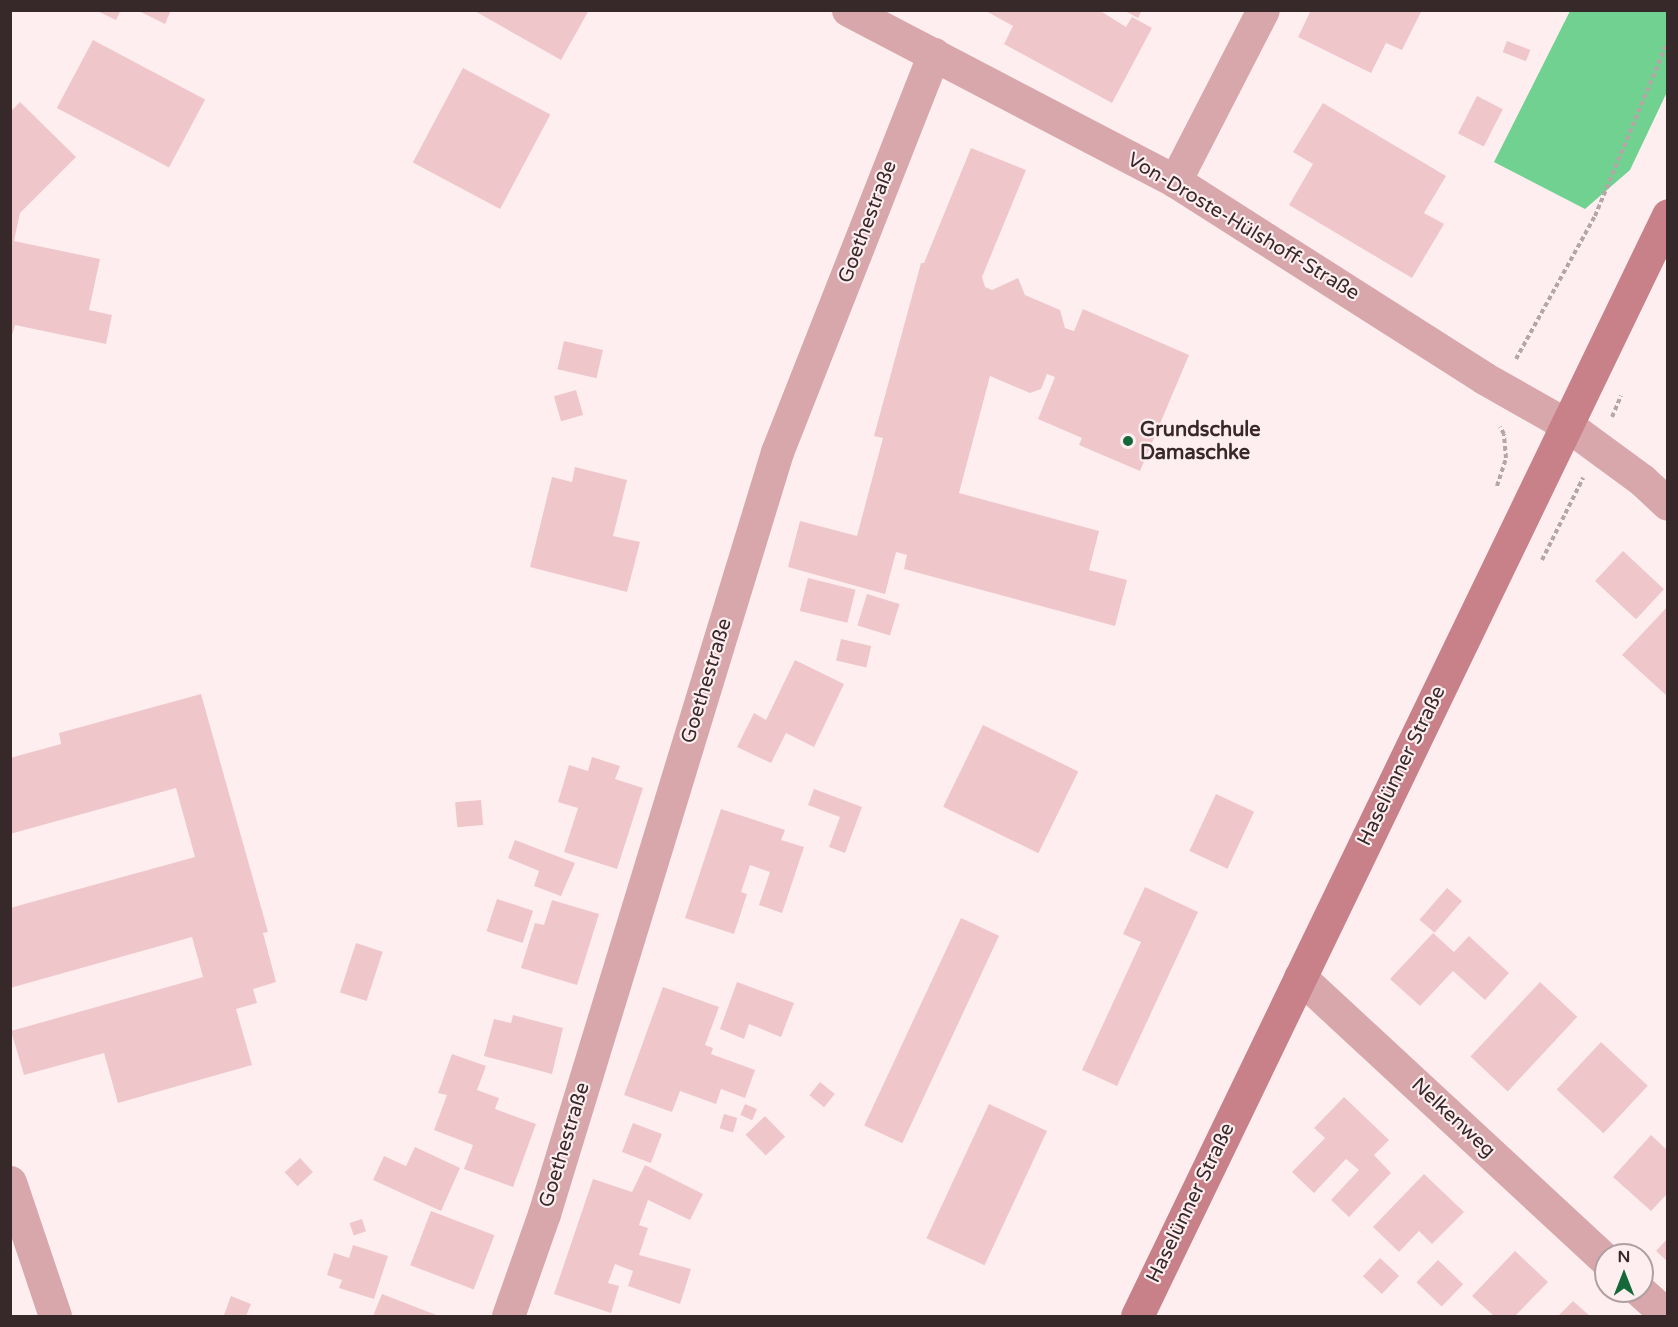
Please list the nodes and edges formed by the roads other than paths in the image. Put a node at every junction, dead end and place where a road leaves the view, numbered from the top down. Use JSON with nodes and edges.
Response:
{"nodes":[{"id":1,"x":848,"y":10,"type":"edge"},
{"id":2,"x":1263,"y":10,"type":"edge"},
{"id":3,"x":934,"y":54,"type":"junction"},
{"id":4,"x":1175,"y":181,"type":"junction"},
{"id":5,"x":1668,"y":215,"type":"edge"},
{"id":6,"x":1567,"y":425,"type":"junction"},
{"id":7,"x":1668,"y":504,"type":"edge"},
{"id":8,"x":1300,"y":977,"type":"junction"},
{"id":9,"x":10,"y":1182,"type":"edge"},
{"id":10,"x":1594,"y":1249,"type":"edge"},
{"id":11,"x":1653,"y":1303,"type":"edge"},
{"id":12,"x":1668,"y":1316,"type":"edge"},
{"id":13,"x":55,"y":1317,"type":"edge"},
{"id":14,"x":508,"y":1317,"type":"edge"},
{"id":15,"x":1137,"y":1317,"type":"edge"}],
"edges":[{"from":1,"to":3,"type":"street","name":"Von-Droste-Hülshoff-Straße"},
{"from":2,"to":4,"type":"street"},
{"from":3,"to":4,"type":"street","name":"Von-Droste-Hülshoff-Straße"},
{"from":3,"to":14,"type":"street","name":"Goethestraße"},
{"from":4,"to":6,"type":"street","name":"Von-Droste-Hülshoff-Straße"},
{"from":5,"to":6,"type":"street","name":"Haselünner Straße"},
{"from":6,"to":7,"type":"street","name":"Von-Droste-Hülshoff-Straße"},
{"from":6,"to":8,"type":"street","name":"Haselünner Straße"},
{"from":8,"to":10,"type":"street","name":"Nelkenweg"},
{"from":8,"to":15,"type":"street","name":"Haselünner Straße"},
{"from":9,"to":13,"type":"street"},
{"from":11,"to":12,"type":"street"}]}
